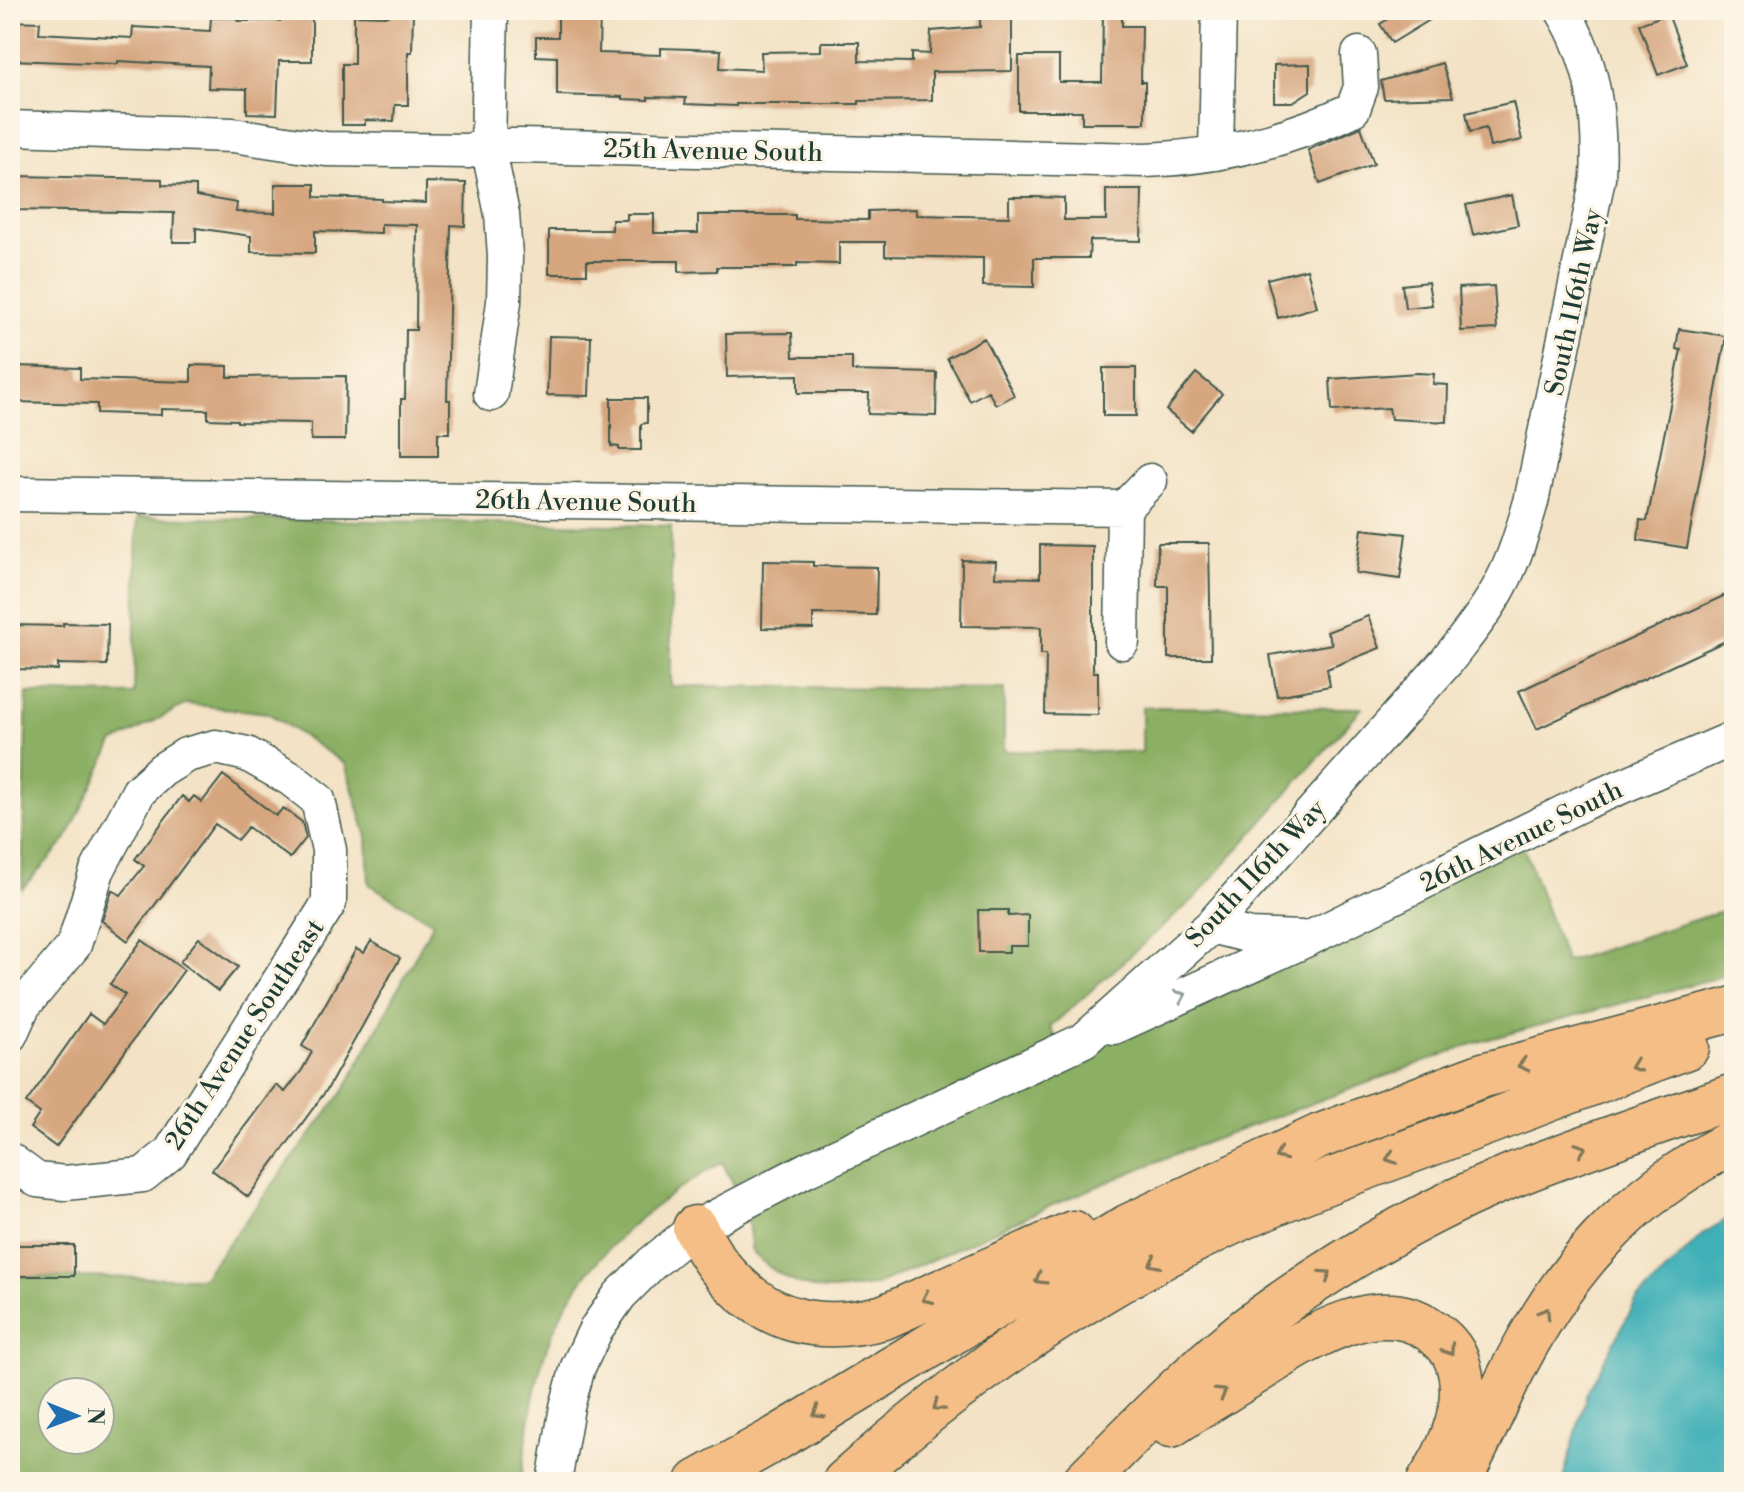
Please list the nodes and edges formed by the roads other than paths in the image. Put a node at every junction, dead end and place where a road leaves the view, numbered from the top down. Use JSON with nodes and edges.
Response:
{"nodes":[{"id":1,"x":491,"y":10,"type":"edge"},
{"id":2,"x":1219,"y":10,"type":"edge"},
{"id":3,"x":1562,"y":10,"type":"edge"},
{"id":4,"x":1359,"y":54,"type":"dead end"},
{"id":5,"x":10,"y":128,"type":"edge"},
{"id":6,"x":488,"y":146,"type":"junction"},
{"id":7,"x":1216,"y":153,"type":"junction"},
{"id":8,"x":491,"y":394,"type":"dead end"},
{"id":9,"x":1150,"y":481,"type":"dead end"},
{"id":10,"x":10,"y":494,"type":"edge"},
{"id":11,"x":1124,"y":508,"type":"junction"},
{"id":12,"x":1122,"y":642,"type":"dead end"},
{"id":13,"x":1734,"y":738,"type":"edge"},
{"id":14,"x":1211,"y":926,"type":"junction"},
{"id":15,"x":1310,"y":938,"type":"junction"},
{"id":16,"x":10,"y":973,"type":"edge"},
{"id":17,"x":43,"y":982,"type":"junction"},
{"id":18,"x":1734,"y":1009,"type":"edge"},
{"id":19,"x":1734,"y":1029,"type":"edge"},
{"id":20,"x":10,"y":1035,"type":"edge"},
{"id":21,"x":1084,"y":1040,"type":"junction"},
{"id":22,"x":1734,"y":1096,"type":"edge"},
{"id":23,"x":1734,"y":1141,"type":"edge"},
{"id":24,"x":10,"y":1160,"type":"edge"},
{"id":25,"x":1156,"y":1211,"type":"junction"},
{"id":26,"x":695,"y":1228,"type":"junction"},
{"id":27,"x":554,"y":1482,"type":"edge"},
{"id":28,"x":698,"y":1482,"type":"edge"},
{"id":29,"x":845,"y":1482,"type":"edge"},
{"id":30,"x":1085,"y":1482,"type":"edge"},
{"id":31,"x":1429,"y":1482,"type":"edge"},
{"id":32,"x":1458,"y":1482,"type":"edge"}],
"edges":[{"from":1,"to":6,"type":"street"},
{"from":2,"to":7,"type":"street"},
{"from":3,"to":14,"type":"street","name":"South 116th Way"},
{"from":4,"to":7,"type":"street","name":"25th Avenue South"},
{"from":5,"to":6,"type":"street","name":"25th Avenue South"},
{"from":6,"to":7,"type":"street","name":"25th Avenue South"},
{"from":6,"to":8,"type":"street"},
{"from":9,"to":11,"type":"street"},
{"from":10,"to":11,"type":"street","name":"26th Avenue South"},
{"from":11,"to":12,"type":"street"},
{"from":13,"to":15,"type":"street","name":"26th Avenue South"},
{"from":14,"to":15,"type":"street","name":"26th Avenue South"},
{"from":14,"to":21,"type":"street","name":"South 116th Way"},
{"from":21,"to":15,"type":"street","name":"26th Avenue South","one_way":true},
{"from":16,"to":17,"type":"street"},
{"from":17,"to":20,"type":"street","name":"26th Avenue Southeast"},
{"from":17,"to":24,"type":"street","name":"26th Avenue Southeast"},
{"from":18,"to":25,"type":"highway","one_way":true},
{"from":19,"to":29,"type":"highway","one_way":true},
{"from":21,"to":26,"type":"street","name":"South 116th Way"},
{"from":30,"to":22,"type":"highway","one_way":true},
{"from":32,"to":23,"type":"highway","one_way":true},
{"from":25,"to":26,"type":"highway","one_way":true},
{"from":25,"to":28,"type":"highway","one_way":true},
{"from":26,"to":27,"type":"street","name":"South 116th Way"},
{"from":30,"to":31,"type":"highway","one_way":true}]}
